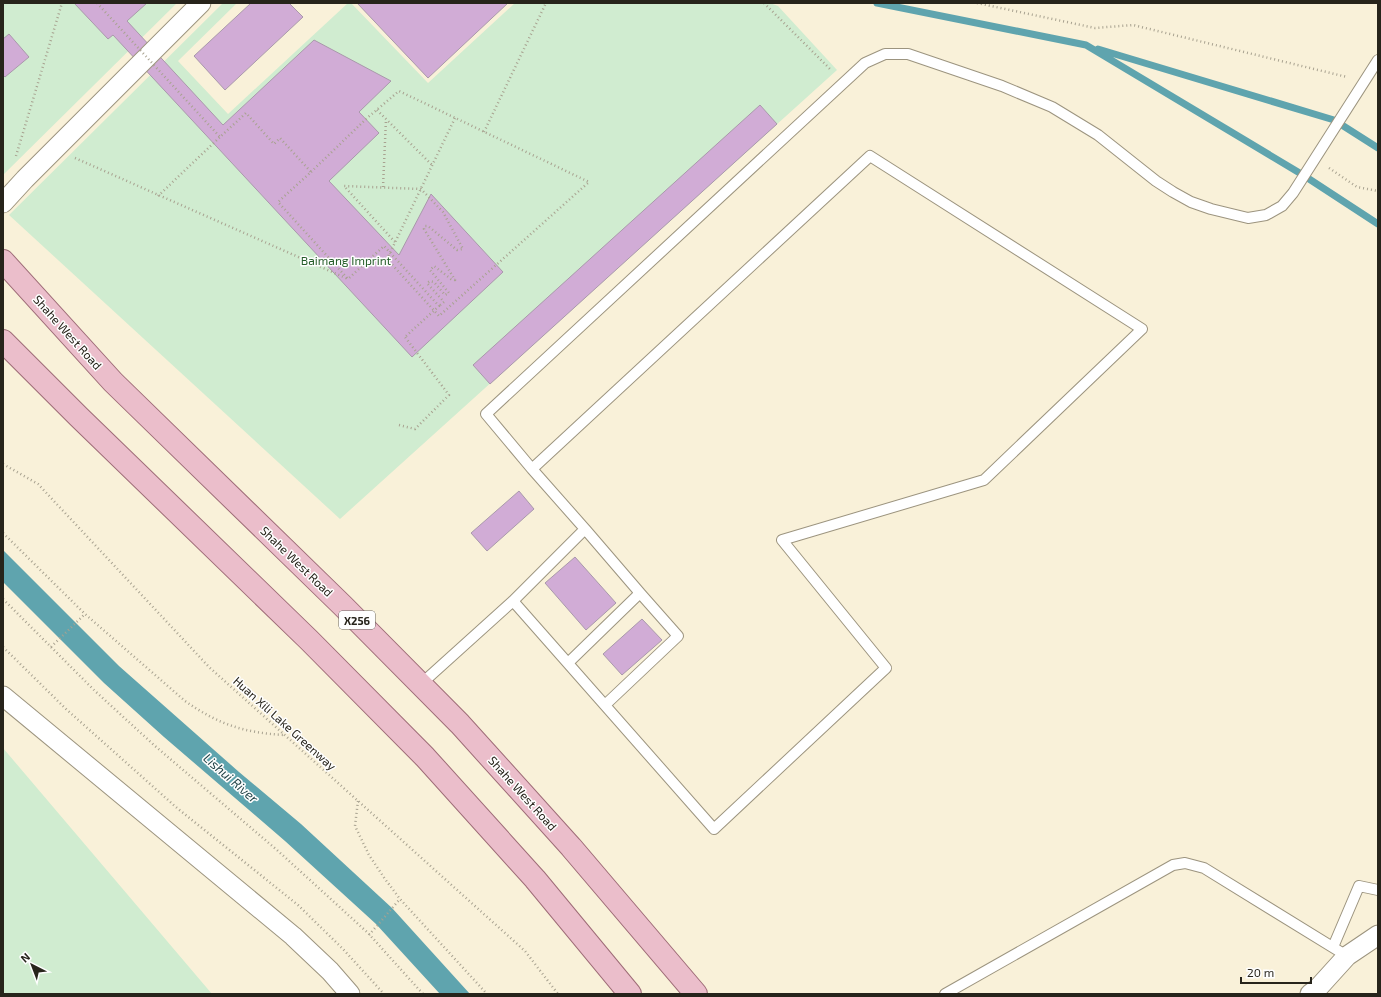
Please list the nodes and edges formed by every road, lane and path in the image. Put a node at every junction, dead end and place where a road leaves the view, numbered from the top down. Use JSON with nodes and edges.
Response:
{"nodes":[{"id":1,"x":62,"y":3,"type":"edge"},
{"id":2,"x":97,"y":3,"type":"edge"},
{"id":3,"x":201,"y":3,"type":"edge"},
{"id":4,"x":546,"y":3,"type":"edge"},
{"id":5,"x":764,"y":3,"type":"edge"},
{"id":6,"x":977,"y":3,"type":"edge"},
{"id":7,"x":1378,"y":60,"type":"edge"},
{"id":8,"x":1364,"y":81,"type":"junction"},
{"id":9,"x":844,"y":82,"type":"junction"},
{"id":10,"x":377,"y":110,"type":"junction"},
{"id":11,"x":455,"y":118,"type":"junction"},
{"id":12,"x":386,"y":119,"type":"junction"},
{"id":13,"x":484,"y":132,"type":"junction"},
{"id":14,"x":220,"y":137,"type":"junction"},
{"id":15,"x":54,"y":149,"type":"junction"},
{"id":16,"x":1314,"y":159,"type":"junction"},
{"id":17,"x":14,"y":163,"type":"dead end"},
{"id":18,"x":432,"y":165,"type":"junction"},
{"id":19,"x":311,"y":172,"type":"junction"},
{"id":20,"x":383,"y":187,"type":"junction"},
{"id":21,"x":421,"y":189,"type":"junction"},
{"id":22,"x":1378,"y":191,"type":"edge"},
{"id":23,"x":158,"y":196,"type":"junction"},
{"id":24,"x":3,"y":203,"type":"edge"},
{"id":25,"x":395,"y":242,"type":"junction"},
{"id":26,"x":3,"y":261,"type":"edge"},
{"id":27,"x":348,"y":279,"type":"junction"},
{"id":28,"x":439,"y":306,"type":"junction"},
{"id":29,"x":3,"y":341,"type":"edge"},
{"id":30,"x":400,"y":425,"type":"dead end"},
{"id":31,"x":3,"y":464,"type":"edge"},
{"id":32,"x":532,"y":469,"type":"junction"},
{"id":33,"x":585,"y":529,"type":"junction"},
{"id":34,"x":3,"y":533,"type":"edge"},
{"id":35,"x":640,"y":593,"type":"junction"},
{"id":36,"x":3,"y":599,"type":"edge"},
{"id":37,"x":513,"y":601,"type":"junction"},
{"id":38,"x":85,"y":614,"type":"junction"},
{"id":39,"x":3,"y":647,"type":"edge"},
{"id":40,"x":51,"y":647,"type":"junction"},
{"id":41,"x":568,"y":663,"type":"junction"},
{"id":42,"x":421,"y":684,"type":"junction"},
{"id":43,"x":3,"y":696,"type":"edge"},
{"id":44,"x":605,"y":705,"type":"junction"},
{"id":45,"x":285,"y":735,"type":"junction"},
{"id":46,"x":358,"y":801,"type":"junction"},
{"id":47,"x":1378,"y":890,"type":"edge"},
{"id":48,"x":400,"y":899,"type":"junction"},
{"id":49,"x":369,"y":934,"type":"junction"},
{"id":50,"x":1378,"y":935,"type":"edge"},
{"id":51,"x":1340,"y":952,"type":"junction"},
{"id":52,"x":350,"y":994,"type":"edge"},
{"id":53,"x":384,"y":994,"type":"edge"},
{"id":54,"x":423,"y":994,"type":"edge"},
{"id":55,"x":486,"y":994,"type":"edge"},
{"id":56,"x":558,"y":994,"type":"edge"},
{"id":57,"x":630,"y":994,"type":"edge"},
{"id":58,"x":696,"y":994,"type":"edge"},
{"id":59,"x":946,"y":994,"type":"edge"},
{"id":60,"x":1310,"y":994,"type":"edge"}],
"edges":[{"from":1,"to":17,"type":"path"},
{"from":2,"to":14,"type":"path","bridge":true},
{"from":3,"to":15,"type":"street"},
{"from":4,"to":13,"type":"path"},
{"from":5,"to":9,"type":"path"},
{"from":6,"to":8,"type":"path"},
{"from":7,"to":8,"type":"lane"},
{"from":8,"to":16,"type":"lane"},
{"from":9,"to":16,"type":"lane"},
{"from":9,"to":32,"type":"lane"},
{"from":10,"to":11,"type":"path"},
{"from":10,"to":12,"type":"path"},
{"from":10,"to":19,"type":"path"},
{"from":11,"to":13,"type":"path"},
{"from":11,"to":18,"type":"path"},
{"from":12,"to":18,"type":"path"},
{"from":12,"to":20,"type":"path"},
{"from":13,"to":25,"type":"path"},
{"from":14,"to":19,"type":"path","bridge":true},
{"from":14,"to":23,"type":"path"},
{"from":15,"to":23,"type":"path"},
{"from":15,"to":24,"type":"street"},
{"from":16,"to":22,"type":"path"},
{"from":18,"to":21,"type":"path"},
{"from":19,"to":27,"type":"path","bridge":true},
{"from":20,"to":21,"type":"path"},
{"from":20,"to":25,"type":"path"},
{"from":21,"to":25,"type":"path"},
{"from":21,"to":28,"type":"path"},
{"from":23,"to":27,"type":"path"},
{"from":26,"to":42,"type":"main road","name":"Shahe West Road","number":"X256"},
{"from":27,"to":28,"type":"path","bridge":true},
{"from":28,"to":30,"type":"path","bridge":true},
{"from":29,"to":57,"type":"main road"},
{"from":31,"to":45,"type":"path","name":"Huan Xili Lake Greenway"},
{"from":32,"to":33,"type":"lane"},
{"from":32,"to":44,"type":"lane"},
{"from":33,"to":35,"type":"lane"},
{"from":33,"to":37,"type":"lane"},
{"from":34,"to":38,"type":"path"},
{"from":35,"to":41,"type":"lane"},
{"from":35,"to":44,"type":"lane"},
{"from":36,"to":40,"type":"path"},
{"from":37,"to":41,"type":"lane"},
{"from":37,"to":42,"type":"lane"},
{"from":38,"to":40,"type":"path"},
{"from":38,"to":45,"type":"path"},
{"from":39,"to":53,"type":"path"},
{"from":40,"to":49,"type":"path"},
{"from":41,"to":44,"type":"lane"},
{"from":42,"to":58,"type":"main road","name":"Shahe West Road","number":"X256"},
{"from":43,"to":52,"type":"street"},
{"from":45,"to":46,"type":"path","name":"Huan Xili Lake Greenway"},
{"from":46,"to":48,"type":"path"},
{"from":46,"to":56,"type":"path","name":"Huan Xili Lake Greenway"},
{"from":47,"to":51,"type":"lane"},
{"from":48,"to":49,"type":"path"},
{"from":48,"to":55,"type":"path"},
{"from":49,"to":54,"type":"path"},
{"from":50,"to":51,"type":"street"},
{"from":51,"to":59,"type":"lane"},
{"from":51,"to":60,"type":"street"}]}
